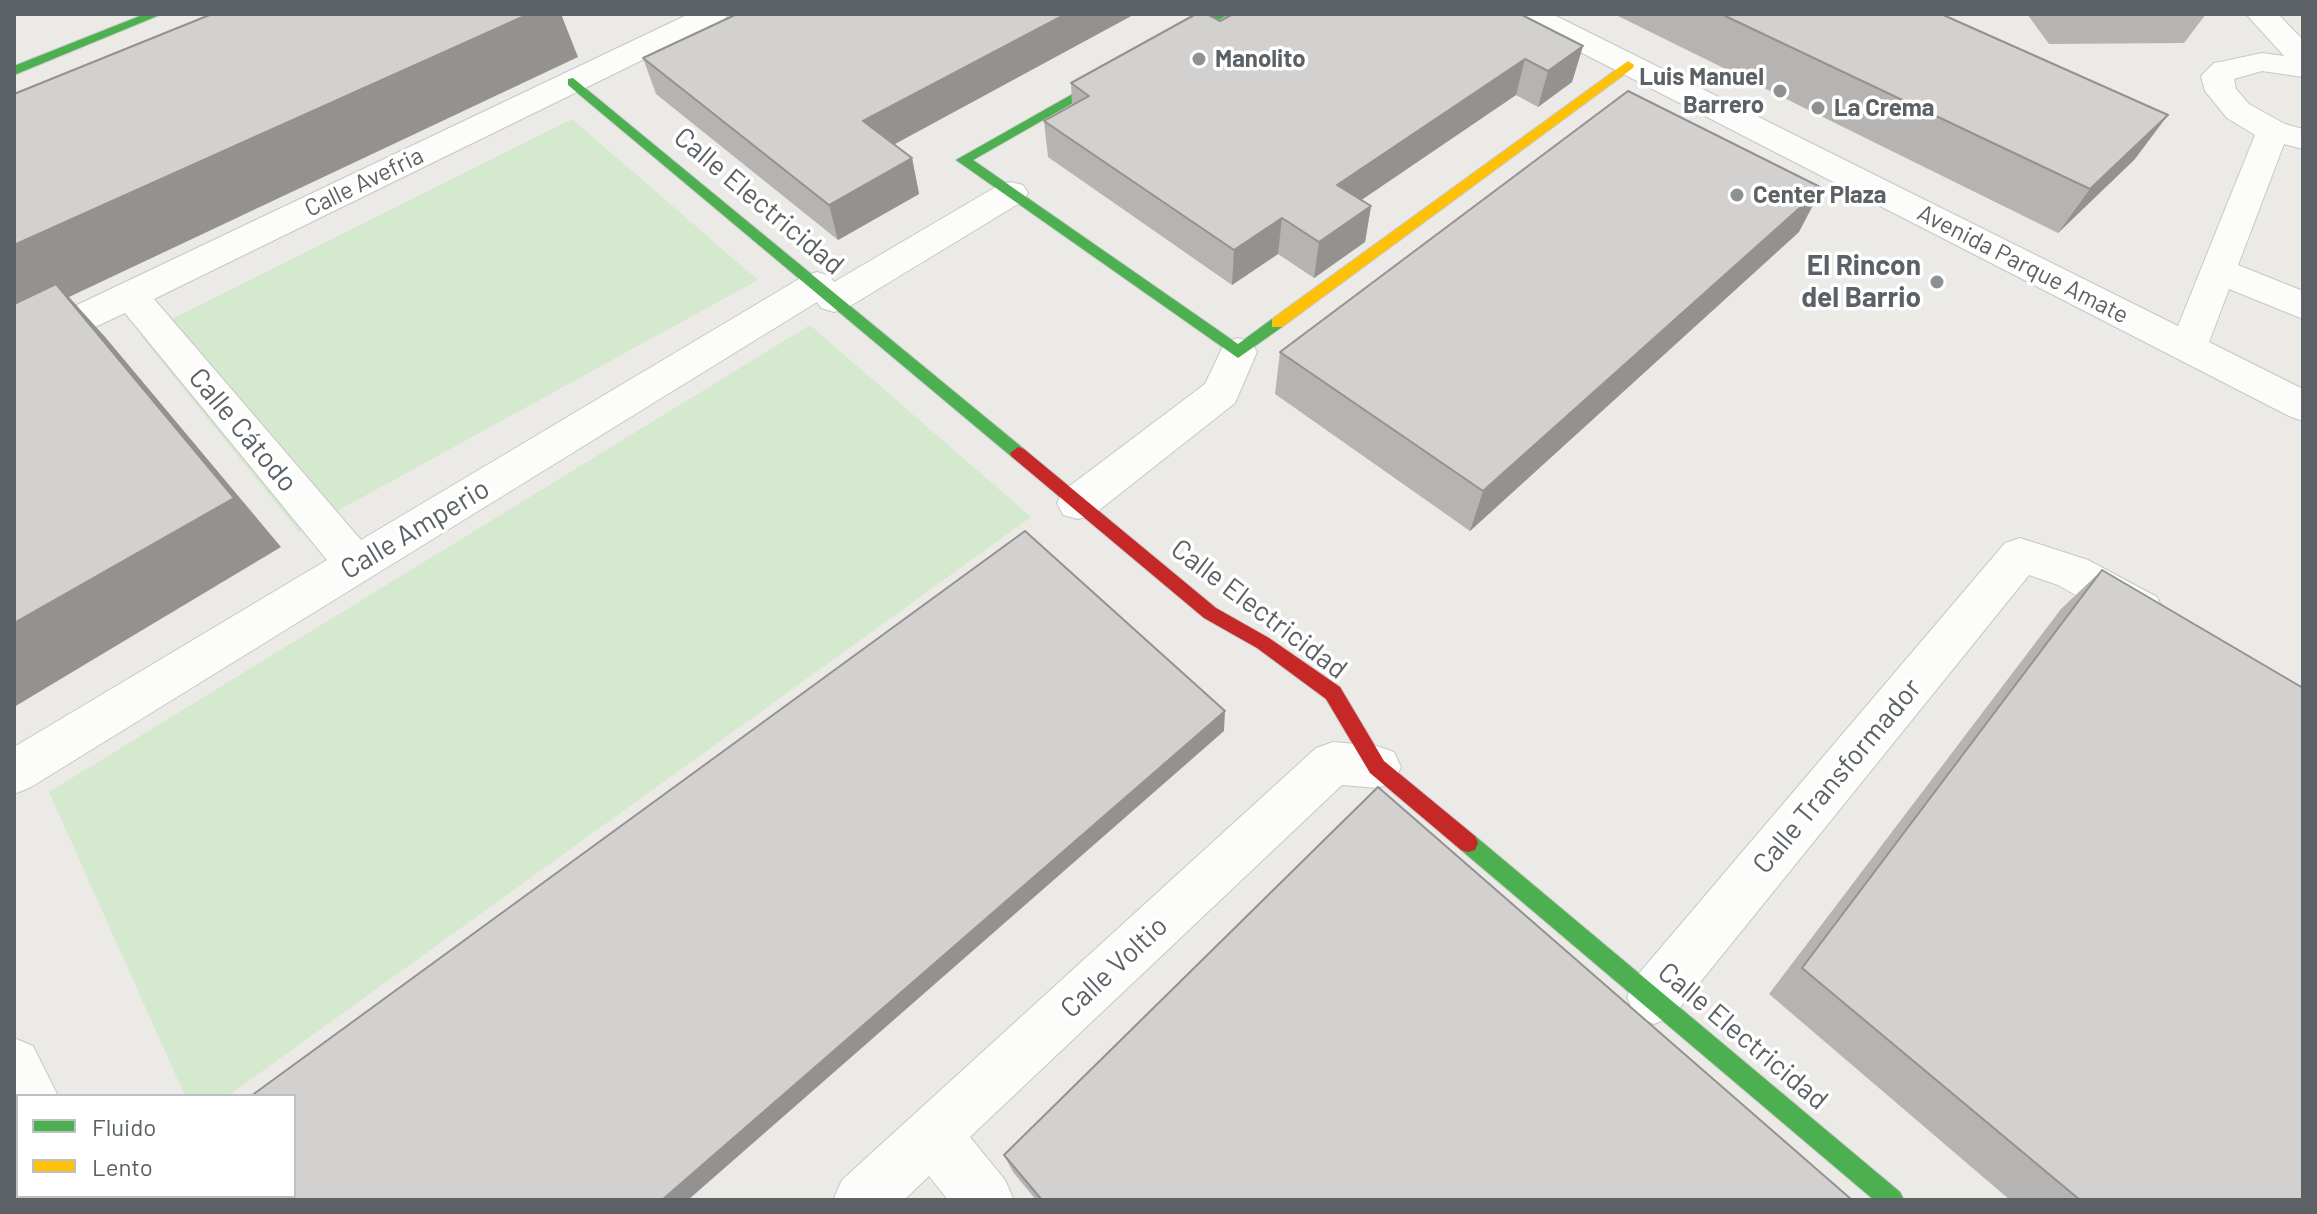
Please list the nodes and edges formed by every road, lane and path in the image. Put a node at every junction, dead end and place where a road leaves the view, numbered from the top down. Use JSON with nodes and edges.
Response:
{"nodes":[{"id":1,"x":156,"y":14,"type":"edge"},
{"id":2,"x":713,"y":14,"type":"edge"},
{"id":3,"x":1223,"y":14,"type":"edge"},
{"id":4,"x":1529,"y":14,"type":"edge"},
{"id":5,"x":2261,"y":14,"type":"edge"},
{"id":6,"x":2303,"y":58,"type":"edge"},
{"id":7,"x":1628,"y":65,"type":"junction"},
{"id":8,"x":2303,"y":68,"type":"edge"},
{"id":9,"x":14,"y":71,"type":"edge"},
{"id":10,"x":573,"y":82,"type":"junction"},
{"id":11,"x":2288,"y":135,"type":"edge"},
{"id":12,"x":1011,"y":193,"type":"junction"},
{"id":13,"x":2220,"y":271,"type":"junction"},
{"id":14,"x":826,"y":292,"type":"junction"},
{"id":15,"x":130,"y":295,"type":"junction"},
{"id":16,"x":2303,"y":306,"type":"edge"},
{"id":17,"x":2188,"y":347,"type":"junction"},
{"id":18,"x":14,"y":351,"type":"edge"},
{"id":19,"x":1238,"y":352,"type":"junction"},
{"id":20,"x":2303,"y":406,"type":"edge"},
{"id":21,"x":1078,"y":503,"type":"junction"},
{"id":22,"x":356,"y":564,"type":"junction"},
{"id":23,"x":2181,"y":633,"type":"edge"},
{"id":24,"x":1377,"y":767,"type":"junction"},
{"id":25,"x":14,"y":772,"type":"edge"},
{"id":26,"x":1654,"y":997,"type":"junction"},
{"id":27,"x":14,"y":1065,"type":"edge"},
{"id":28,"x":29,"y":1094,"type":"edge"},
{"id":29,"x":932,"y":1135,"type":"junction"},
{"id":30,"x":862,"y":1200,"type":"edge"},
{"id":31,"x":985,"y":1200,"type":"edge"},
{"id":32,"x":1892,"y":1200,"type":"edge"}],
"edges":[{"from":1,"to":9,"type":"street"},
{"from":2,"to":10,"type":"street","name":"Calle Avefria"},
{"from":3,"to":12,"type":"street"},
{"from":4,"to":7,"type":"street","name":"Avenida Parque Amate"},
{"from":5,"to":6,"type":"street"},
{"from":7,"to":17,"type":"street","name":"Avenida Parque Amate"},
{"from":7,"to":19,"type":"street"},
{"from":8,"to":11,"type":"street"},
{"from":10,"to":14,"type":"street","name":"Calle Electricidad"},
{"from":10,"to":15,"type":"street","name":"Calle Avefria"},
{"from":11,"to":13,"type":"street"},
{"from":12,"to":14,"type":"street","name":"Calle Amperio"},
{"from":12,"to":19,"type":"street"},
{"from":13,"to":16,"type":"street"},
{"from":13,"to":17,"type":"street"},
{"from":14,"to":21,"type":"street","name":"Calle Electricidad"},
{"from":14,"to":22,"type":"street","name":"Calle Amperio"},
{"from":15,"to":18,"type":"street","name":"Calle Avefria"},
{"from":15,"to":22,"type":"street","name":"Calle Cátodo"},
{"from":17,"to":20,"type":"street","name":"Avenida Parque Amate"},
{"from":19,"to":21,"type":"street"},
{"from":21,"to":24,"type":"street","name":"Calle Electricidad"},
{"from":22,"to":25,"type":"street","name":"Calle Amperio"},
{"from":23,"to":26,"type":"street","name":"Calle Transformador"},
{"from":24,"to":26,"type":"street","name":"Calle Electricidad"},
{"from":24,"to":29,"type":"street","name":"Calle Voltio"},
{"from":26,"to":32,"type":"street","name":"Calle Electricidad"},
{"from":27,"to":28,"type":"street"},
{"from":29,"to":30,"type":"street","name":"Calle Voltio"},
{"from":29,"to":31,"type":"street"}]}
